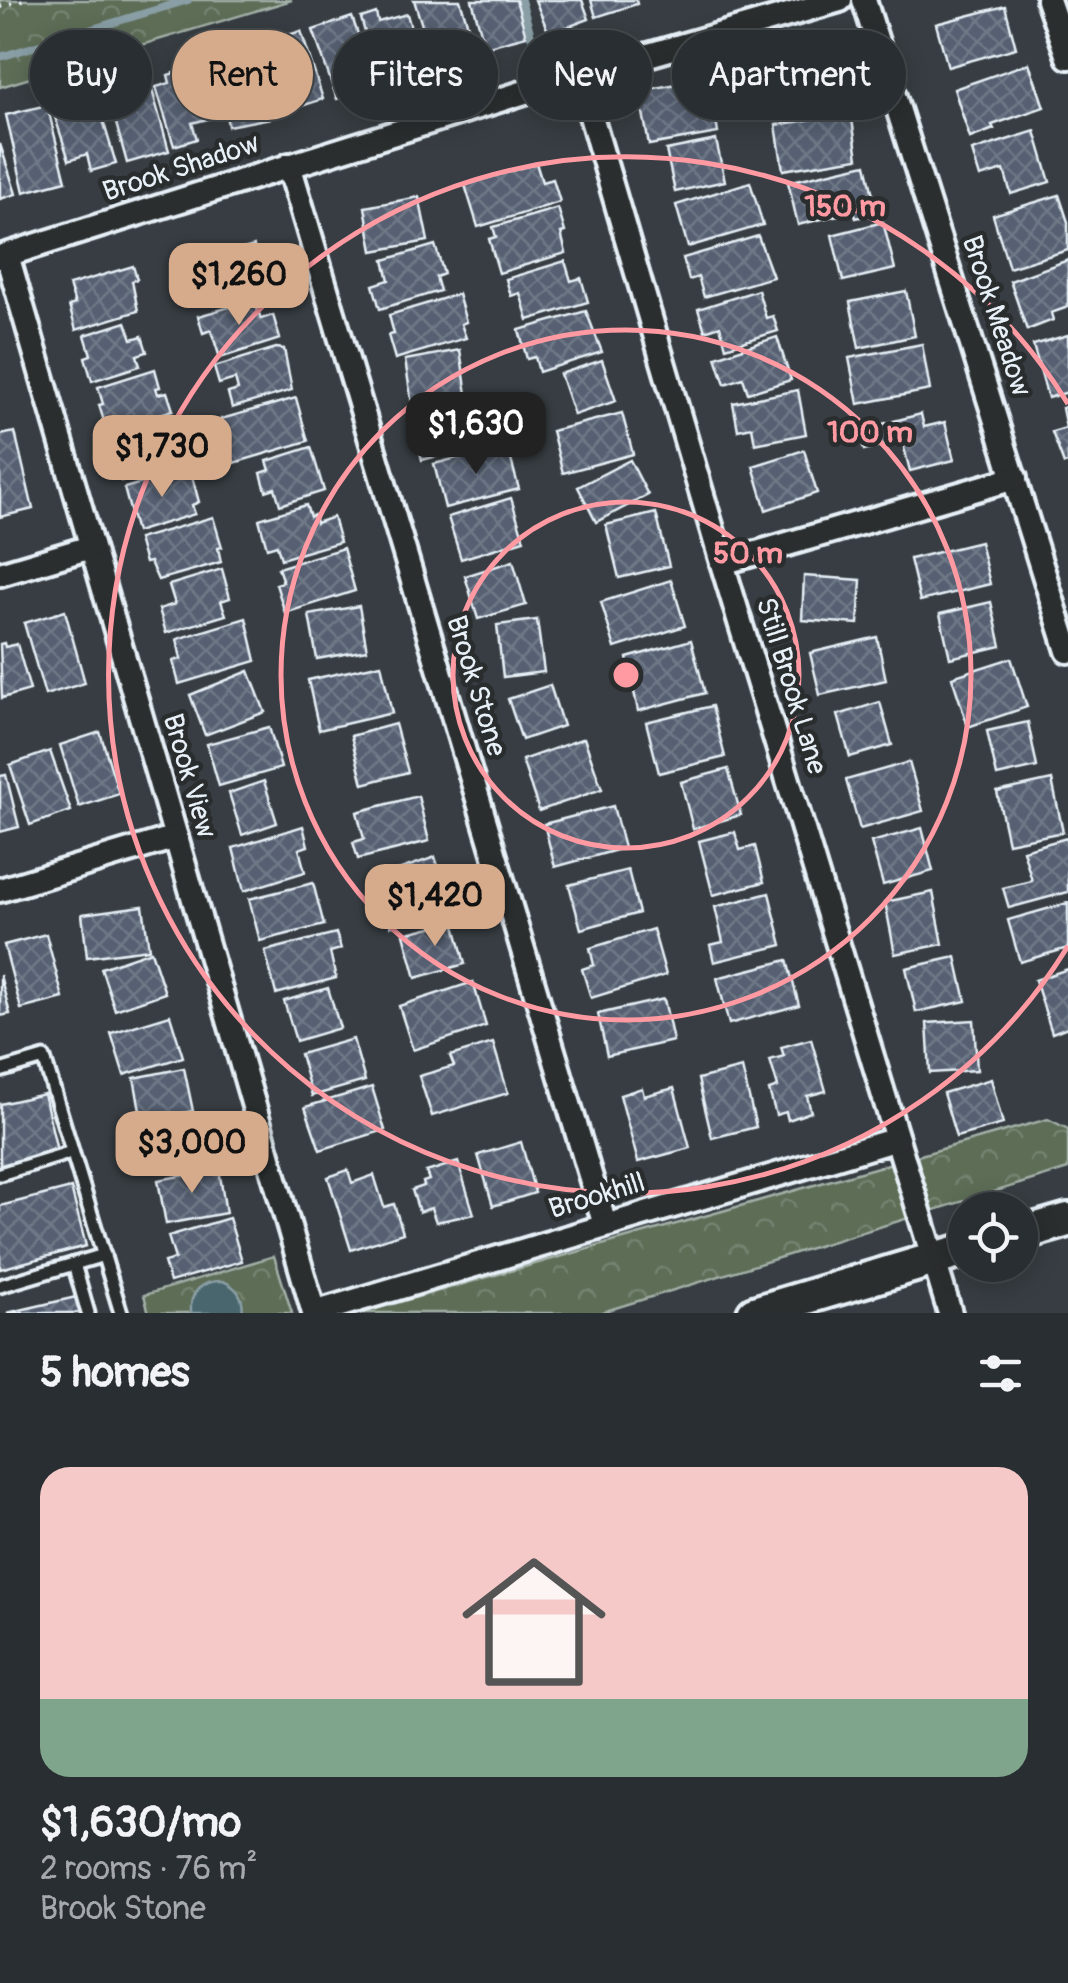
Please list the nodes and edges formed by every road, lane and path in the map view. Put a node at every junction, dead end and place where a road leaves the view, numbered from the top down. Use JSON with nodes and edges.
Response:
{"nodes":[{"id":1,"x":23,"y":0,"type":"edge"},
{"id":2,"x":840,"y":0,"type":"edge"},
{"id":3,"x":864,"y":0,"type":"edge"},
{"id":4,"x":1048,"y":0,"type":"edge"},
{"id":5,"x":0,"y":7,"type":"edge"},
{"id":6,"x":652,"y":54,"type":"edge"},
{"id":7,"x":1068,"y":57,"type":"edge"},
{"id":8,"x":518,"y":94,"type":"edge"},
{"id":9,"x":592,"y":120,"type":"edge"},
{"id":10,"x":289,"y":165,"type":"junction"},
{"id":11,"x":3,"y":256,"type":"edge"},
{"id":12,"x":1015,"y":478,"type":"junction"},
{"id":13,"x":91,"y":547,"type":"junction"},
{"id":14,"x":722,"y":562,"type":"junction"},
{"id":15,"x":0,"y":574,"type":"edge"},
{"id":16,"x":1068,"y":651,"type":"edge"},
{"id":17,"x":176,"y":837,"type":"junction"},
{"id":18,"x":0,"y":890,"type":"edge"},
{"id":19,"x":0,"y":1071,"type":"edge"},
{"id":20,"x":897,"y":1139,"type":"junction"},
{"id":21,"x":72,"y":1152,"type":"junction"},
{"id":22,"x":0,"y":1174,"type":"edge"},
{"id":23,"x":1068,"y":1220,"type":"edge"},
{"id":24,"x":605,"y":1225,"type":"junction"},
{"id":25,"x":1038,"y":1229,"type":"edge"},
{"id":26,"x":948,"y":1253,"type":"edge"},
{"id":27,"x":104,"y":1255,"type":"junction"},
{"id":28,"x":948,"y":1255,"type":"edge"},
{"id":29,"x":74,"y":1264,"type":"junction"},
{"id":30,"x":949,"y":1282,"type":"edge"},
{"id":31,"x":0,"y":1286,"type":"edge"},
{"id":32,"x":88,"y":1313,"type":"edge"},
{"id":33,"x":121,"y":1313,"type":"edge"},
{"id":34,"x":314,"y":1313,"type":"edge"},
{"id":35,"x":754,"y":1313,"type":"edge"},
{"id":36,"x":950,"y":1313,"type":"edge"}],
"edges":[{"from":1,"to":5,"type":"path"},
{"from":2,"to":6,"type":"street","name":"Brook Shadow"},
{"from":3,"to":12,"type":"street","name":"Brook Meadow"},
{"from":4,"to":7,"type":"street"},
{"from":8,"to":10,"type":"street","name":"Brook Shadow"},
{"from":9,"to":14,"type":"street","name":"Still Brook Lane"},
{"from":10,"to":11,"type":"street","name":"Brook Shadow"},
{"from":10,"to":24,"type":"street","name":"Brook Stone"},
{"from":11,"to":13,"type":"street","name":"Brook View"},
{"from":12,"to":14,"type":"street"},
{"from":12,"to":16,"type":"street","name":"Brook Meadow"},
{"from":13,"to":15,"type":"street"},
{"from":13,"to":17,"type":"street","name":"Brook View"},
{"from":14,"to":20,"type":"street","name":"Still Brook Lane"},
{"from":17,"to":18,"type":"street"},
{"from":17,"to":34,"type":"street","name":"Brook View"},
{"from":19,"to":21,"type":"lane"},
{"from":20,"to":24,"type":"street","name":"Brookhill"},
{"from":20,"to":26,"type":"street","name":"Still Brook Lane"},
{"from":21,"to":22,"type":"lane"},
{"from":21,"to":27,"type":"lane"},
{"from":23,"to":25,"type":"main road"},
{"from":24,"to":34,"type":"street","name":"Brookhill"},
{"from":27,"to":29,"type":"lane"},
{"from":27,"to":33,"type":"lane"},
{"from":28,"to":35,"type":"main road"},
{"from":29,"to":31,"type":"lane"},
{"from":29,"to":32,"type":"lane"},
{"from":30,"to":36,"type":"street","name":"Still Brook Lane"}]}
